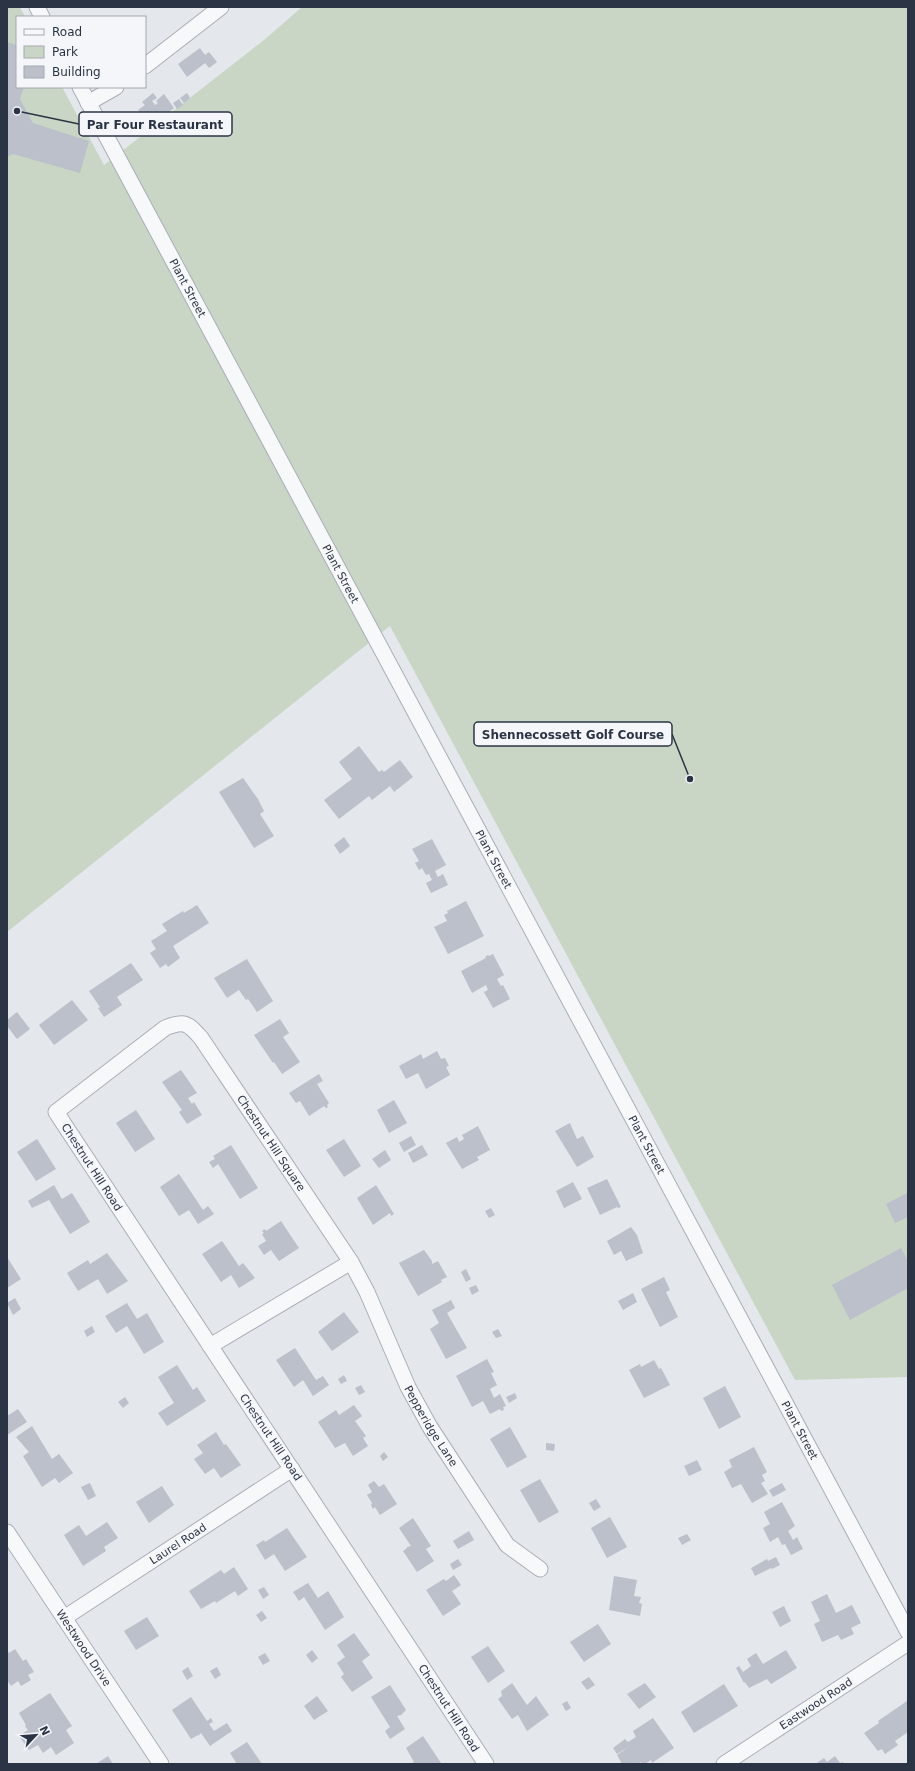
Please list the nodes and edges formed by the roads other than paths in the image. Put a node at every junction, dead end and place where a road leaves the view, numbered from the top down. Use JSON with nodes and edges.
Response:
{"nodes":[{"id":1,"x":37,"y":7,"type":"edge"},
{"id":2,"x":221,"y":7,"type":"edge"},
{"id":3,"x":42,"y":16,"type":"edge"},
{"id":4,"x":146,"y":65,"type":"edge"},
{"id":5,"x":80,"y":88,"type":"edge"},
{"id":6,"x":114,"y":88,"type":"edge"},
{"id":7,"x":88,"y":103,"type":"junction"},
{"id":8,"x":56,"y":1112,"type":"joint"},
{"id":9,"x":351,"y":1262,"type":"junction"},
{"id":10,"x":210,"y":1346,"type":"junction"},
{"id":11,"x":292,"y":1468,"type":"junction"},
{"id":12,"x":7,"y":1532,"type":"edge"},
{"id":13,"x":540,"y":1569,"type":"dead end"},
{"id":14,"x":64,"y":1618,"type":"junction"},
{"id":15,"x":908,"y":1632,"type":"edge"},
{"id":16,"x":908,"y":1642,"type":"edge"},
{"id":17,"x":161,"y":1764,"type":"edge"},
{"id":18,"x":486,"y":1764,"type":"edge"},
{"id":19,"x":724,"y":1764,"type":"edge"}],
"edges":[{"from":1,"to":3,"type":"street"},
{"from":2,"to":4,"type":"street"},
{"from":5,"to":7,"type":"street","name":"Plant Street"},
{"from":6,"to":7,"type":"street"},
{"from":7,"to":15,"type":"street","name":"Plant Street"},
{"from":8,"to":9,"type":"street","name":"Chestnut Hill Square"},
{"from":8,"to":10,"type":"street","name":"Chestnut Hill Road"},
{"from":9,"to":10,"type":"street"},
{"from":9,"to":13,"type":"street","name":"Pepperidge Lane"},
{"from":10,"to":11,"type":"street","name":"Chestnut Hill Road"},
{"from":11,"to":14,"type":"street","name":"Laurel Road"},
{"from":11,"to":18,"type":"street","name":"Chestnut Hill Road"},
{"from":12,"to":14,"type":"street","name":"Westwood Drive"},
{"from":14,"to":17,"type":"street","name":"Westwood Drive"},
{"from":16,"to":19,"type":"street","name":"Eastwood Road"}]}
